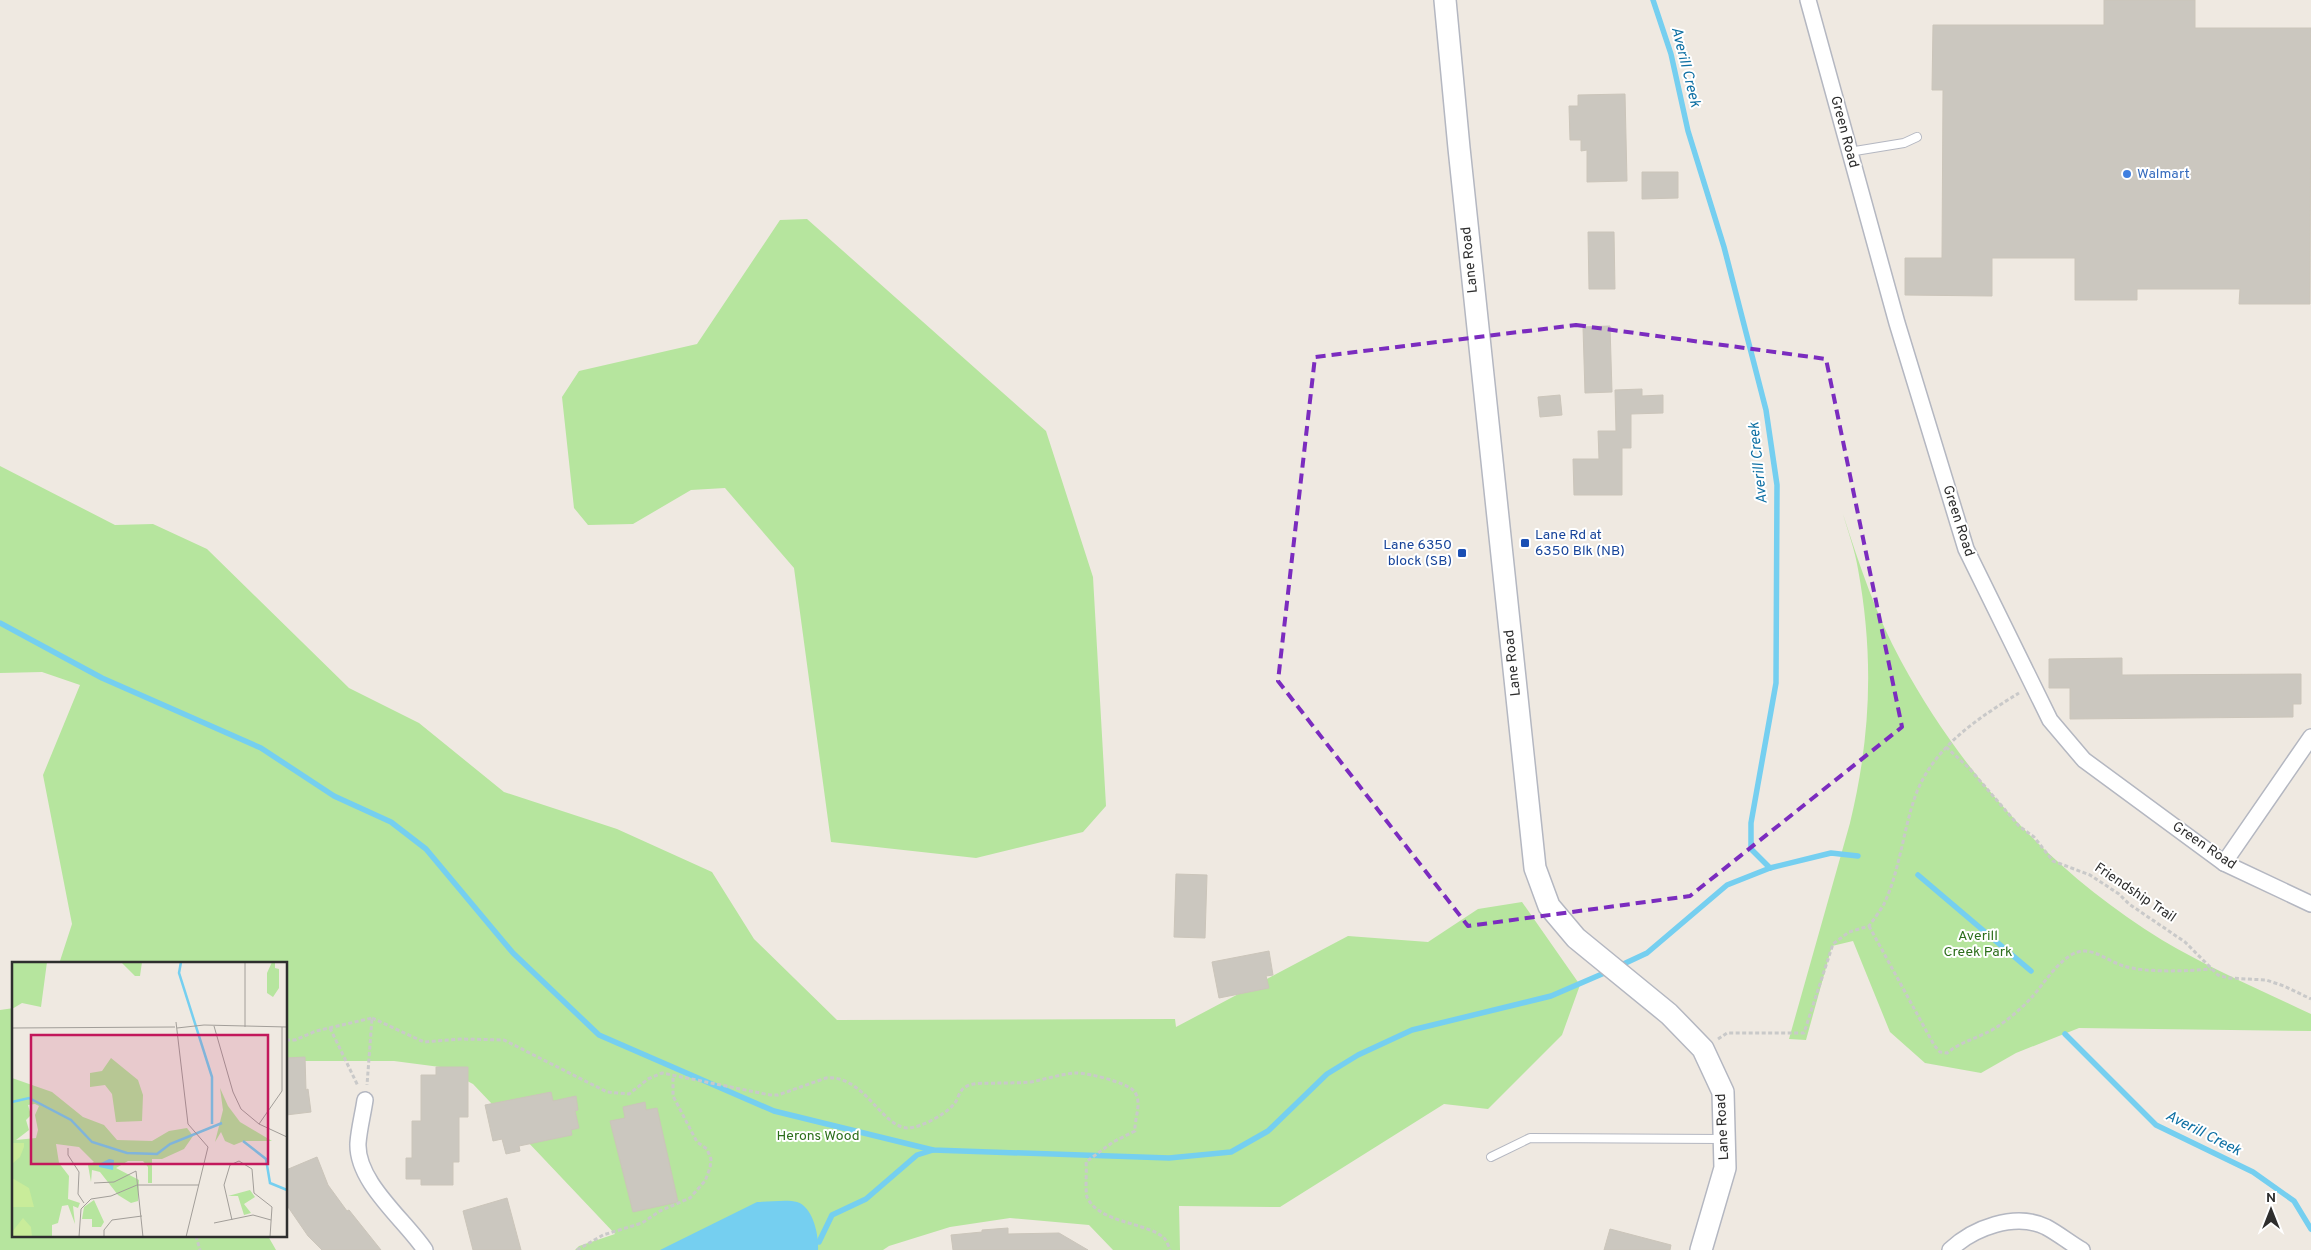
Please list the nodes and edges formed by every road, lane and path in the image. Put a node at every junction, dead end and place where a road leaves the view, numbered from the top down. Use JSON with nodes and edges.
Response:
{"nodes":[{"id":1,"x":1445,"y":0,"type":"edge"},
{"id":2,"x":1808,"y":0,"type":"edge"},
{"id":3,"x":1917,"y":137,"type":"dead end"},
{"id":4,"x":1850,"y":152,"type":"junction"},
{"id":5,"x":2025,"y":688,"type":"dead end"},
{"id":6,"x":2311,"y":737,"type":"edge"},
{"id":7,"x":1946,"y":747,"type":"junction"},
{"id":8,"x":2224,"y":863,"type":"junction"},
{"id":9,"x":2311,"y":904,"type":"edge"},
{"id":10,"x":1869,"y":926,"type":"junction"},
{"id":11,"x":2211,"y":969,"type":"junction"},
{"id":12,"x":2311,"y":999,"type":"edge"},
{"id":13,"x":372,"y":1018,"type":"junction"},
{"id":14,"x":330,"y":1028,"type":"junction"},
{"id":15,"x":288,"y":1040,"type":"edge"},
{"id":16,"x":1703,"y":1049,"type":"junction"},
{"id":17,"x":673,"y":1076,"type":"junction"},
{"id":18,"x":365,"y":1100,"type":"junction"},
{"id":19,"x":1724,"y":1139,"type":"junction"},
{"id":20,"x":1491,"y":1157,"type":"dead end"},
{"id":21,"x":425,"y":1250,"type":"edge"},
{"id":22,"x":577,"y":1250,"type":"edge"},
{"id":23,"x":1170,"y":1250,"type":"edge"},
{"id":24,"x":1701,"y":1250,"type":"edge"},
{"id":25,"x":1950,"y":1250,"type":"edge"},
{"id":26,"x":2082,"y":1250,"type":"edge"}],
"edges":[{"from":1,"to":16,"type":"street","name":"Lane Road"},
{"from":2,"to":4,"type":"street","name":"Green Road"},
{"from":3,"to":4,"type":"lane"},
{"from":4,"to":8,"type":"street","name":"Green Road"},
{"from":5,"to":7,"type":"path"},
{"from":6,"to":8,"type":"street"},
{"from":7,"to":10,"type":"path"},
{"from":7,"to":11,"type":"path","name":"Friendship Trail"},
{"from":8,"to":9,"type":"street","name":"Green Road"},
{"from":10,"to":11,"type":"path"},
{"from":10,"to":16,"type":"path"},
{"from":11,"to":12,"type":"path","name":"Friendship Trail"},
{"from":13,"to":14,"type":"path"},
{"from":13,"to":17,"type":"path"},
{"from":13,"to":18,"type":"path"},
{"from":14,"to":15,"type":"path"},
{"from":14,"to":18,"type":"path"},
{"from":16,"to":19,"type":"street","name":"Lane Road"},
{"from":17,"to":22,"type":"path"},
{"from":17,"to":23,"type":"path"},
{"from":18,"to":21,"type":"street"},
{"from":19,"to":20,"type":"lane"},
{"from":19,"to":24,"type":"street","name":"Lane Road"},
{"from":25,"to":26,"type":"street"}]}
